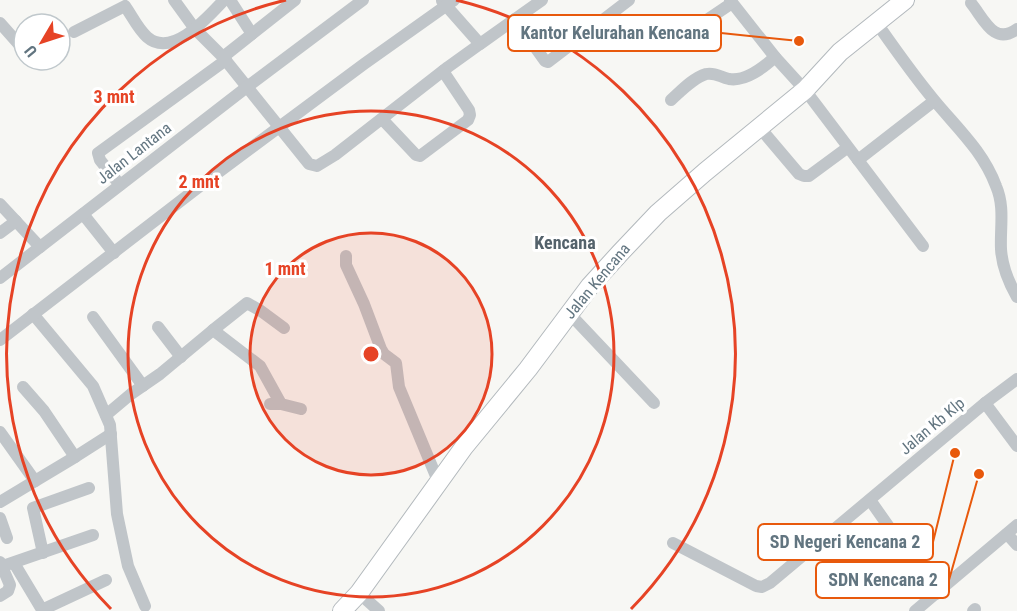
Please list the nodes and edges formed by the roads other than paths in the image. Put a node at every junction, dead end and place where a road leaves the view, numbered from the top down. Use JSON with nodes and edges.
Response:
{"nodes":[{"id":1,"x":174,"y":0,"type":"edge"},
{"id":2,"x":224,"y":0,"type":"edge"},
{"id":3,"x":230,"y":0,"type":"edge"},
{"id":4,"x":295,"y":0,"type":"edge"},
{"id":5,"x":363,"y":0,"type":"edge"},
{"id":6,"x":542,"y":0,"type":"edge"},
{"id":7,"x":629,"y":0,"type":"edge"},
{"id":8,"x":905,"y":0,"type":"edge"},
{"id":9,"x":731,"y":1,"type":"edge"},
{"id":10,"x":970,"y":1,"type":"edge"},
{"id":11,"x":447,"y":2,"type":"edge"},
{"id":12,"x":122,"y":3,"type":"edge"},
{"id":13,"x":515,"y":19,"type":"junction"},
{"id":14,"x":876,"y":22,"type":"junction"},
{"id":15,"x":0,"y":23,"type":"edge"},
{"id":16,"x":695,"y":28,"type":"dead end"},
{"id":17,"x":195,"y":29,"type":"junction"},
{"id":18,"x":1017,"y":29,"type":"edge"},
{"id":19,"x":74,"y":32,"type":"dead end"},
{"id":20,"x":252,"y":34,"type":"junction"},
{"id":21,"x":12,"y":36,"type":"edge"},
{"id":22,"x":480,"y":44,"type":"junction"},
{"id":23,"x":775,"y":57,"type":"junction"},
{"id":24,"x":224,"y":59,"type":"junction"},
{"id":25,"x":443,"y":71,"type":"junction"},
{"id":26,"x":247,"y":87,"type":"junction"},
{"id":27,"x":805,"y":90,"type":"junction"},
{"id":28,"x":671,"y":99,"type":"dead end"},
{"id":29,"x":934,"y":101,"type":"junction"},
{"id":30,"x":382,"y":119,"type":"junction"},
{"id":31,"x":281,"y":128,"type":"junction"},
{"id":32,"x":760,"y":128,"type":"junction"},
{"id":33,"x":847,"y":148,"type":"junction"},
{"id":34,"x":858,"y":160,"type":"junction"},
{"id":35,"x":120,"y":185,"type":"junction"},
{"id":36,"x":0,"y":204,"type":"edge"},
{"id":37,"x":83,"y":214,"type":"junction"},
{"id":38,"x":16,"y":221,"type":"junction"},
{"id":39,"x":0,"y":233,"type":"edge"},
{"id":40,"x":923,"y":246,"type":"dead end"},
{"id":41,"x":40,"y":247,"type":"junction"},
{"id":42,"x":114,"y":253,"type":"junction"},
{"id":43,"x":346,"y":256,"type":"dead end"},
{"id":44,"x":0,"y":278,"type":"edge"},
{"id":45,"x":1017,"y":297,"type":"edge"},
{"id":46,"x":569,"y":313,"type":"junction"},
{"id":47,"x":33,"y":314,"type":"junction"},
{"id":48,"x":93,"y":316,"type":"dead end"},
{"id":49,"x":158,"y":327,"type":"dead end"},
{"id":50,"x":284,"y":328,"type":"dead end"},
{"id":51,"x":213,"y":330,"type":"junction"},
{"id":52,"x":0,"y":340,"type":"edge"},
{"id":53,"x":181,"y":357,"type":"junction"},
{"id":54,"x":1017,"y":379,"type":"edge"},
{"id":55,"x":143,"y":386,"type":"junction"},
{"id":56,"x":24,"y":387,"type":"dead end"},
{"id":57,"x":654,"y":403,"type":"dead end"},
{"id":58,"x":985,"y":403,"type":"junction"},
{"id":59,"x":301,"y":409,"type":"dead end"},
{"id":60,"x":106,"y":415,"type":"junction"},
{"id":61,"x":0,"y":432,"type":"edge"},
{"id":62,"x":111,"y":434,"type":"junction"},
{"id":63,"x":1017,"y":446,"type":"edge"},
{"id":64,"x":75,"y":457,"type":"junction"},
{"id":65,"x":35,"y":481,"type":"junction"},
{"id":66,"x":438,"y":481,"type":"junction"},
{"id":67,"x":89,"y":488,"type":"dead end"},
{"id":68,"x":870,"y":500,"type":"junction"},
{"id":69,"x":0,"y":502,"type":"edge"},
{"id":70,"x":0,"y":518,"type":"edge"},
{"id":71,"x":1017,"y":525,"type":"edge"},
{"id":72,"x":1007,"y":534,"type":"junction"},
{"id":73,"x":93,"y":535,"type":"dead end"},
{"id":74,"x":7,"y":538,"type":"dead end"},
{"id":75,"x":673,"y":543,"type":"dead end"},
{"id":76,"x":1017,"y":545,"type":"edge"},
{"id":77,"x":43,"y":553,"type":"junction"},
{"id":78,"x":6,"y":564,"type":"edge"},
{"id":79,"x":106,"y":580,"type":"dead end"},
{"id":80,"x":359,"y":593,"type":"junction"},
{"id":81,"x":936,"y":594,"type":"junction"},
{"id":82,"x":0,"y":596,"type":"edge"},
{"id":83,"x":146,"y":606,"type":"dead end"},
{"id":84,"x":342,"y":611,"type":"edge"},
{"id":85,"x":379,"y":611,"type":"edge"},
{"id":86,"x":915,"y":611,"type":"edge"}],
"edges":[{"from":1,"to":17,"type":"street"},
{"from":2,"to":17,"type":"street"},
{"from":3,"to":20,"type":"street"},
{"from":4,"to":20,"type":"street"},
{"from":5,"to":26,"type":"street","name":"Jalan Lantana"},
{"from":6,"to":13,"type":"street"},
{"from":7,"to":13,"type":"street"},
{"from":8,"to":14,"type":"street","name":"Jalan Kencana"},
{"from":9,"to":16,"type":"street"},
{"from":9,"to":23,"type":"street"},
{"from":10,"to":18,"type":"street"},
{"from":11,"to":22,"type":"street"},
{"from":11,"to":31,"type":"street"},
{"from":12,"to":17,"type":"street"},
{"from":12,"to":19,"type":"street"},
{"from":13,"to":22,"type":"street"},
{"from":14,"to":27,"type":"street","name":"Jalan Kencana"},
{"from":14,"to":29,"type":"street"},
{"from":15,"to":21,"type":"street"},
{"from":17,"to":24,"type":"street"},
{"from":20,"to":24,"type":"street"},
{"from":22,"to":25,"type":"street"},
{"from":23,"to":27,"type":"street"},
{"from":23,"to":28,"type":"street"},
{"from":24,"to":26,"type":"street"},
{"from":24,"to":35,"type":"street"},
{"from":25,"to":30,"type":"street"},
{"from":25,"to":30,"type":"street"},
{"from":26,"to":31,"type":"street"},
{"from":26,"to":35,"type":"street","name":"Jalan Lantana"},
{"from":27,"to":32,"type":"street","name":"Jalan Kencana"},
{"from":27,"to":33,"type":"street"},
{"from":29,"to":34,"type":"street"},
{"from":29,"to":45,"type":"street"},
{"from":30,"to":31,"type":"street"},
{"from":31,"to":42,"type":"street"},
{"from":32,"to":33,"type":"street"},
{"from":32,"to":46,"type":"street","name":"Jalan Kencana"},
{"from":33,"to":34,"type":"street"},
{"from":34,"to":40,"type":"street"},
{"from":35,"to":37,"type":"street","name":"Jalan Lantana"},
{"from":36,"to":38,"type":"street"},
{"from":37,"to":41,"type":"street","name":"Jalan Lantana"},
{"from":37,"to":42,"type":"street"},
{"from":38,"to":39,"type":"street"},
{"from":38,"to":41,"type":"street"},
{"from":41,"to":44,"type":"street","name":"Jalan Lantana"},
{"from":42,"to":47,"type":"street"},
{"from":43,"to":66,"type":"street"},
{"from":46,"to":57,"type":"street"},
{"from":46,"to":66,"type":"street","name":"Jalan Kencana"},
{"from":47,"to":52,"type":"street"},
{"from":47,"to":60,"type":"street"},
{"from":48,"to":55,"type":"street"},
{"from":49,"to":53,"type":"street"},
{"from":50,"to":51,"type":"street"},
{"from":51,"to":53,"type":"street"},
{"from":51,"to":59,"type":"street"},
{"from":53,"to":55,"type":"street"},
{"from":54,"to":58,"type":"street","name":"Jalan Kb Klp"},
{"from":55,"to":60,"type":"street"},
{"from":56,"to":64,"type":"street"},
{"from":58,"to":63,"type":"street"},
{"from":58,"to":68,"type":"street","name":"Jalan Kb Klp"},
{"from":60,"to":62,"type":"street"},
{"from":61,"to":65,"type":"street"},
{"from":62,"to":64,"type":"street"},
{"from":62,"to":83,"type":"street"},
{"from":64,"to":65,"type":"street"},
{"from":65,"to":69,"type":"street"},
{"from":66,"to":80,"type":"street","name":"Jalan Kencana"},
{"from":67,"to":77,"type":"street"},
{"from":68,"to":75,"type":"street","name":"Jalan Kb Klp"},
{"from":68,"to":81,"type":"street"},
{"from":70,"to":74,"type":"street"},
{"from":71,"to":72,"type":"street"},
{"from":72,"to":76,"type":"street"},
{"from":72,"to":81,"type":"street"},
{"from":73,"to":77,"type":"street"},
{"from":77,"to":78,"type":"street"},
{"from":78,"to":79,"type":"street"},
{"from":78,"to":82,"type":"street"},
{"from":80,"to":84,"type":"street","name":"Jalan Kencana"},
{"from":80,"to":85,"type":"street"},
{"from":81,"to":86,"type":"street"}]}
